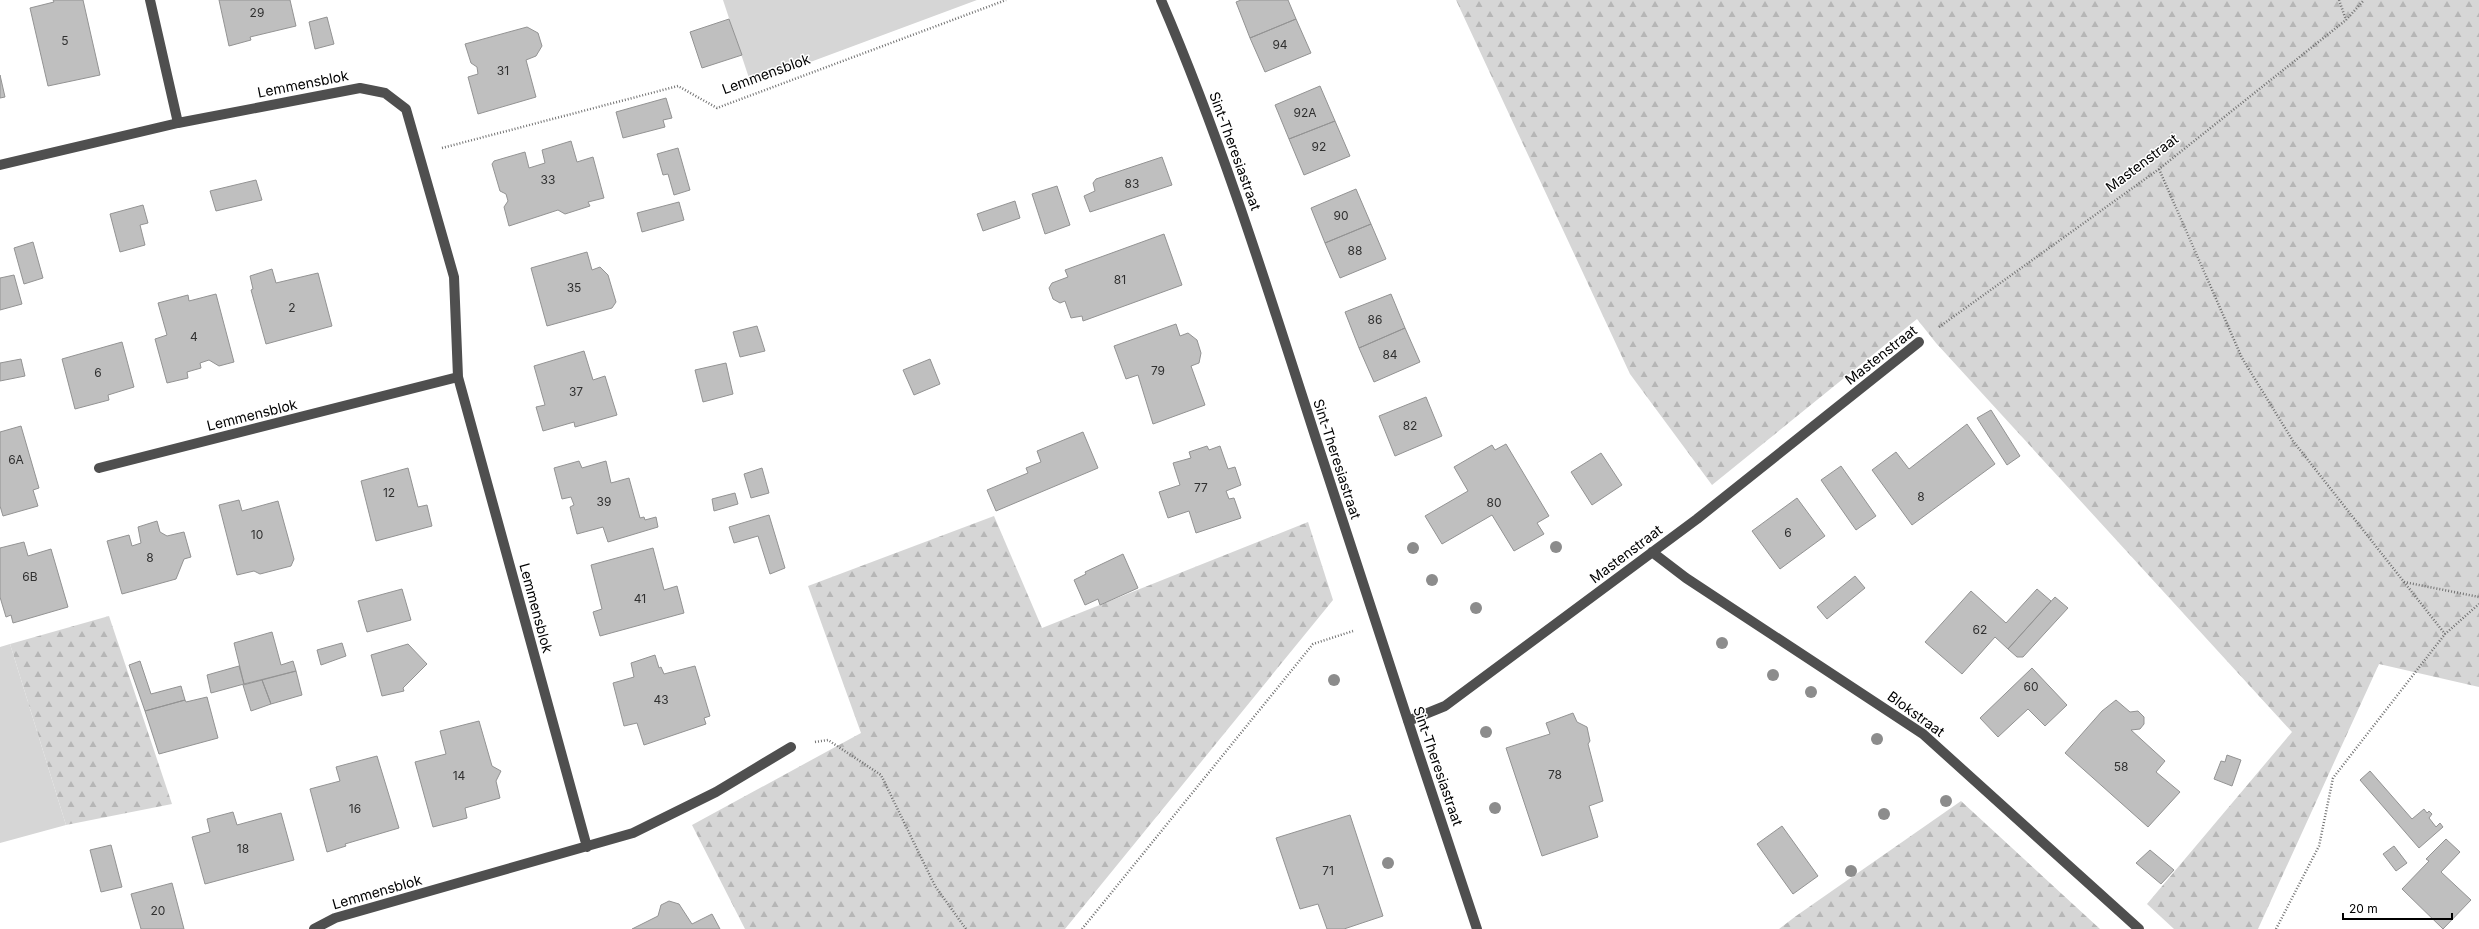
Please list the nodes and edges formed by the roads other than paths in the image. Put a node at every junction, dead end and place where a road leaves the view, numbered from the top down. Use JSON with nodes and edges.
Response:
{"nodes":[{"id":1,"x":150,"y":0,"type":"edge"},
{"id":2,"x":1161,"y":0,"type":"edge"},
{"id":3,"x":178,"y":123,"type":"junction"},
{"id":4,"x":0,"y":165,"type":"edge"},
{"id":5,"x":1919,"y":342,"type":"road end"},
{"id":6,"x":458,"y":376,"type":"junction"},
{"id":7,"x":99,"y":468,"type":"dead end"},
{"id":8,"x":1652,"y":552,"type":"junction"},
{"id":9,"x":1408,"y":721,"type":"junction"},
{"id":10,"x":791,"y":747,"type":"road end"},
{"id":11,"x":587,"y":847,"type":"junction"},
{"id":12,"x":314,"y":929,"type":"edge"},
{"id":13,"x":1478,"y":929,"type":"edge"},
{"id":14,"x":2139,"y":929,"type":"edge"}],
"edges":[{"from":1,"to":3,"type":"street"},
{"from":2,"to":9,"type":"street","name":"Sint-Theresiastraat"},
{"from":3,"to":4,"type":"street","name":"Lemmensblok"},
{"from":3,"to":6,"type":"street","name":"Lemmensblok"},
{"from":5,"to":8,"type":"street","name":"Mastenstraat"},
{"from":6,"to":7,"type":"street","name":"Lemmensblok"},
{"from":6,"to":11,"type":"street","name":"Lemmensblok"},
{"from":8,"to":9,"type":"street","name":"Mastenstraat"},
{"from":8,"to":14,"type":"street","name":"Blokstraat"},
{"from":9,"to":13,"type":"street","name":"Sint-Theresiastraat"},
{"from":10,"to":11,"type":"street","name":"Lemmensblok"},
{"from":11,"to":12,"type":"street","name":"Lemmensblok"}]}
